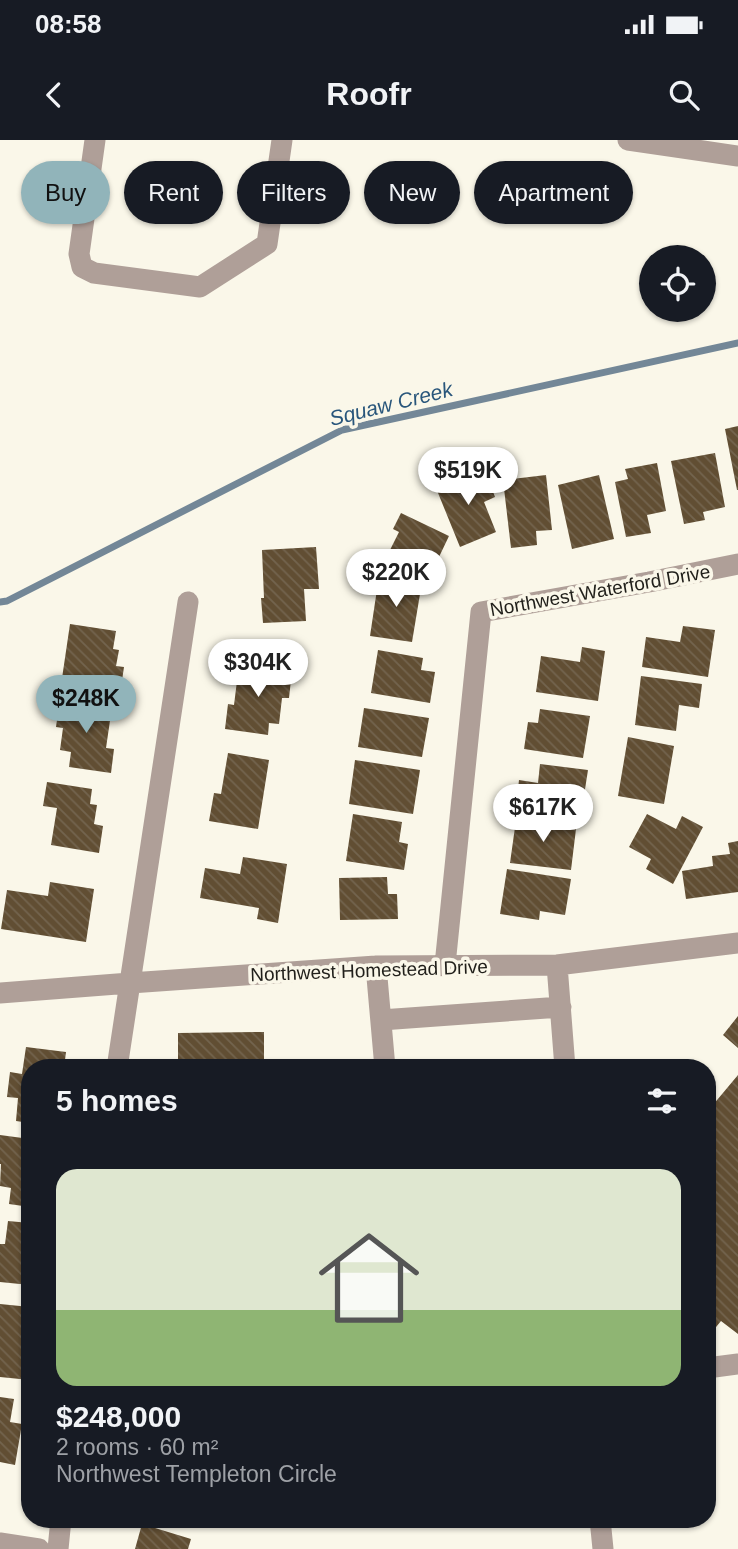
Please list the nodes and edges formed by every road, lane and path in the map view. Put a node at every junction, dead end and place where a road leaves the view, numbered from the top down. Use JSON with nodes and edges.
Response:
{"nodes":[{"id":1,"x":94,"y":140,"type":"edge"},
{"id":2,"x":282,"y":140,"type":"edge"},
{"id":3,"x":628,"y":140,"type":"edge"},
{"id":4,"x":738,"y":156,"type":"edge"},
{"id":5,"x":738,"y":564,"type":"edge"},
{"id":6,"x":188,"y":602,"type":"dead end"},
{"id":7,"x":738,"y":943,"type":"edge"},
{"id":8,"x":445,"y":965,"type":"junction"},
{"id":9,"x":558,"y":965,"type":"junction"},
{"id":10,"x":376,"y":966,"type":"junction"},
{"id":11,"x":130,"y":983,"type":"junction"},
{"id":12,"x":0,"y":993,"type":"edge"},
{"id":13,"x":561,"y":1007,"type":"junction"},
{"id":14,"x":381,"y":1020,"type":"junction"},
{"id":15,"x":118,"y":1059,"type":"edge"},
{"id":16,"x":384,"y":1059,"type":"edge"},
{"id":17,"x":564,"y":1059,"type":"edge"},
{"id":18,"x":738,"y":1364,"type":"edge"},
{"id":19,"x":716,"y":1367,"type":"edge"},
{"id":20,"x":60,"y":1528,"type":"edge"},
{"id":21,"x":601,"y":1528,"type":"edge"},
{"id":22,"x":0,"y":1543,"type":"edge"},
{"id":23,"x":39,"y":1549,"type":"edge"},
{"id":24,"x":58,"y":1549,"type":"edge"},
{"id":25,"x":603,"y":1549,"type":"edge"}],
"edges":[{"from":1,"to":2,"type":"street"},
{"from":3,"to":4,"type":"street"},
{"from":5,"to":8,"type":"street","name":"Northwest Waterford Drive"},
{"from":6,"to":11,"type":"street"},
{"from":7,"to":9,"type":"street","name":"Northwest Homestead Drive"},
{"from":8,"to":9,"type":"street","name":"Northwest Homestead Drive"},
{"from":8,"to":10,"type":"street","name":"Northwest Homestead Drive"},
{"from":9,"to":13,"type":"street"},
{"from":10,"to":11,"type":"street","name":"Northwest Homestead Drive"},
{"from":10,"to":14,"type":"street"},
{"from":11,"to":12,"type":"street","name":"Northwest Homestead Drive"},
{"from":11,"to":15,"type":"street"},
{"from":13,"to":14,"type":"street"},
{"from":13,"to":17,"type":"street"},
{"from":14,"to":16,"type":"street"},
{"from":18,"to":19,"type":"street"},
{"from":20,"to":24,"type":"street"},
{"from":21,"to":25,"type":"street"},
{"from":22,"to":23,"type":"street"}]}
